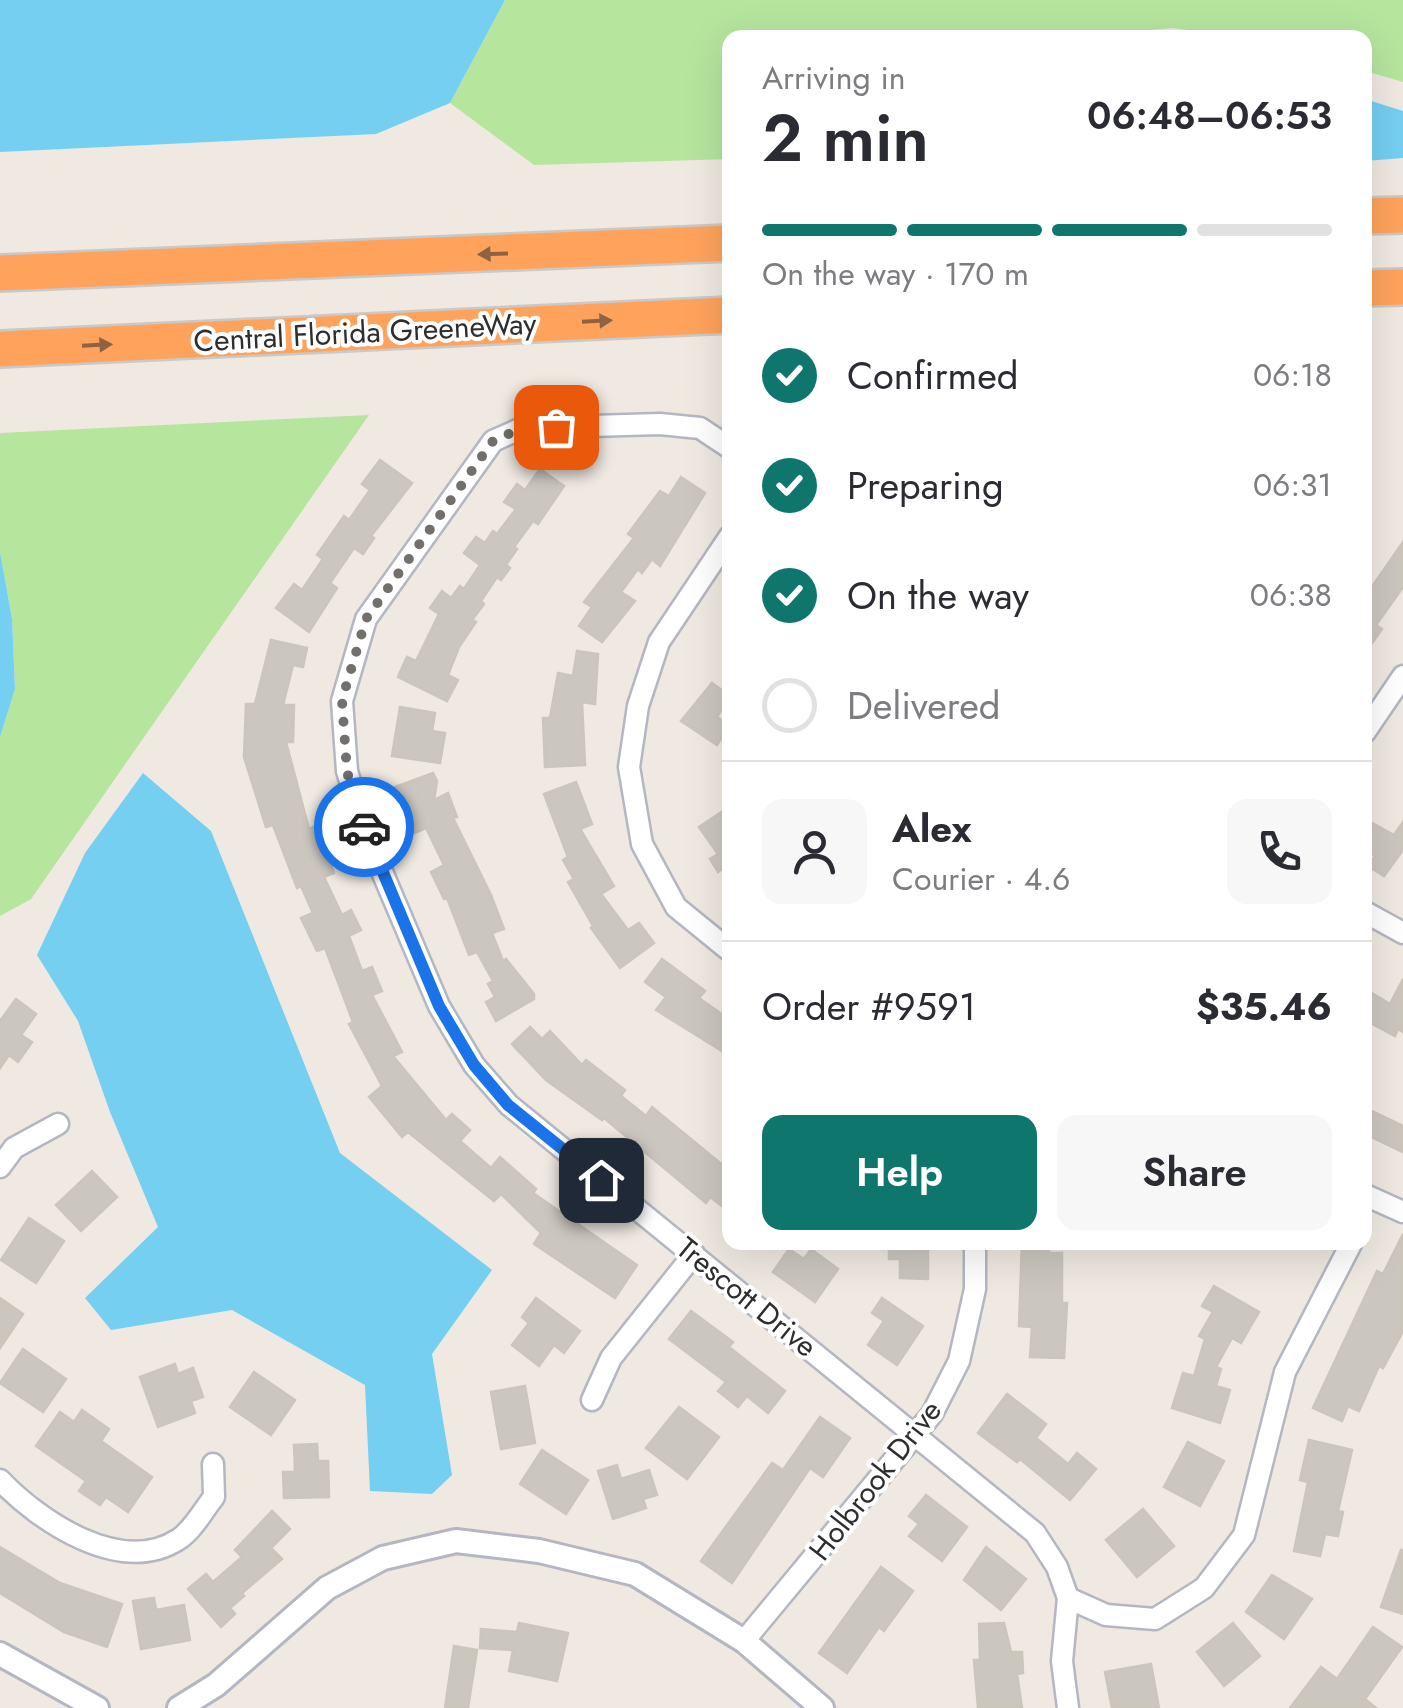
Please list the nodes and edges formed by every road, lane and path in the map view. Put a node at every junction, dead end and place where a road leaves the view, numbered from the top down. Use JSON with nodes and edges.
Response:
{"nodes":[{"id":1,"x":1403,"y":215,"type":"edge"},
{"id":2,"x":1372,"y":216,"type":"edge"},
{"id":3,"x":722,"y":243,"type":"edge"},
{"id":4,"x":0,"y":273,"type":"edge"},
{"id":5,"x":1403,"y":287,"type":"edge"},
{"id":6,"x":1372,"y":288,"type":"edge"},
{"id":7,"x":722,"y":315,"type":"edge"},
{"id":8,"x":0,"y":349,"type":"edge"},
{"id":9,"x":722,"y":443,"type":"edge"},
{"id":10,"x":722,"y":548,"type":"edge"},
{"id":11,"x":1403,"y":676,"type":"edge"},
{"id":12,"x":1372,"y":722,"type":"edge"},
{"id":13,"x":1372,"y":916,"type":"edge"},
{"id":14,"x":1403,"y":933,"type":"edge"},
{"id":15,"x":722,"y":945,"type":"edge"},
{"id":16,"x":58,"y":1124,"type":"dead end"},
{"id":17,"x":0,"y":1167,"type":"edge"},
{"id":18,"x":1372,"y":1204,"type":"edge"},
{"id":19,"x":1403,"y":1212,"type":"edge"},
{"id":20,"x":975,"y":1250,"type":"edge"},
{"id":21,"x":1348,"y":1250,"type":"edge"},
{"id":22,"x":694,"y":1254,"type":"junction"},
{"id":23,"x":592,"y":1400,"type":"dead end"},
{"id":24,"x":918,"y":1434,"type":"junction"},
{"id":25,"x":213,"y":1464,"type":"dead end"},
{"id":26,"x":0,"y":1480,"type":"edge"},
{"id":27,"x":1068,"y":1598,"type":"junction"},
{"id":28,"x":744,"y":1640,"type":"junction"},
{"id":29,"x":0,"y":1654,"type":"edge"},
{"id":30,"x":97,"y":1708,"type":"edge"},
{"id":31,"x":180,"y":1708,"type":"edge"},
{"id":32,"x":822,"y":1708,"type":"edge"},
{"id":33,"x":1068,"y":1708,"type":"edge"}],
"edges":[{"from":1,"to":2,"type":"highway"},
{"from":3,"to":4,"type":"highway","one_way":true},
{"from":5,"to":6,"type":"highway"},
{"from":8,"to":7,"type":"highway","name":"Central Florida GreeneWay","one_way":true},
{"from":9,"to":22,"type":"street","name":"Trescott Drive"},
{"from":10,"to":15,"type":"street"},
{"from":11,"to":12,"type":"street"},
{"from":13,"to":14,"type":"street"},
{"from":16,"to":17,"type":"street"},
{"from":18,"to":19,"type":"street"},
{"from":20,"to":24,"type":"street","name":"Holbrook Drive"},
{"from":21,"to":27,"type":"street"},
{"from":22,"to":23,"type":"street"},
{"from":22,"to":24,"type":"street","name":"Trescott Drive"},
{"from":24,"to":27,"type":"street","name":"Trescott Drive"},
{"from":24,"to":28,"type":"street","name":"Holbrook Drive"},
{"from":25,"to":26,"type":"street"},
{"from":27,"to":33,"type":"street"},
{"from":28,"to":31,"type":"street"},
{"from":28,"to":32,"type":"street"},
{"from":29,"to":30,"type":"street"}]}
